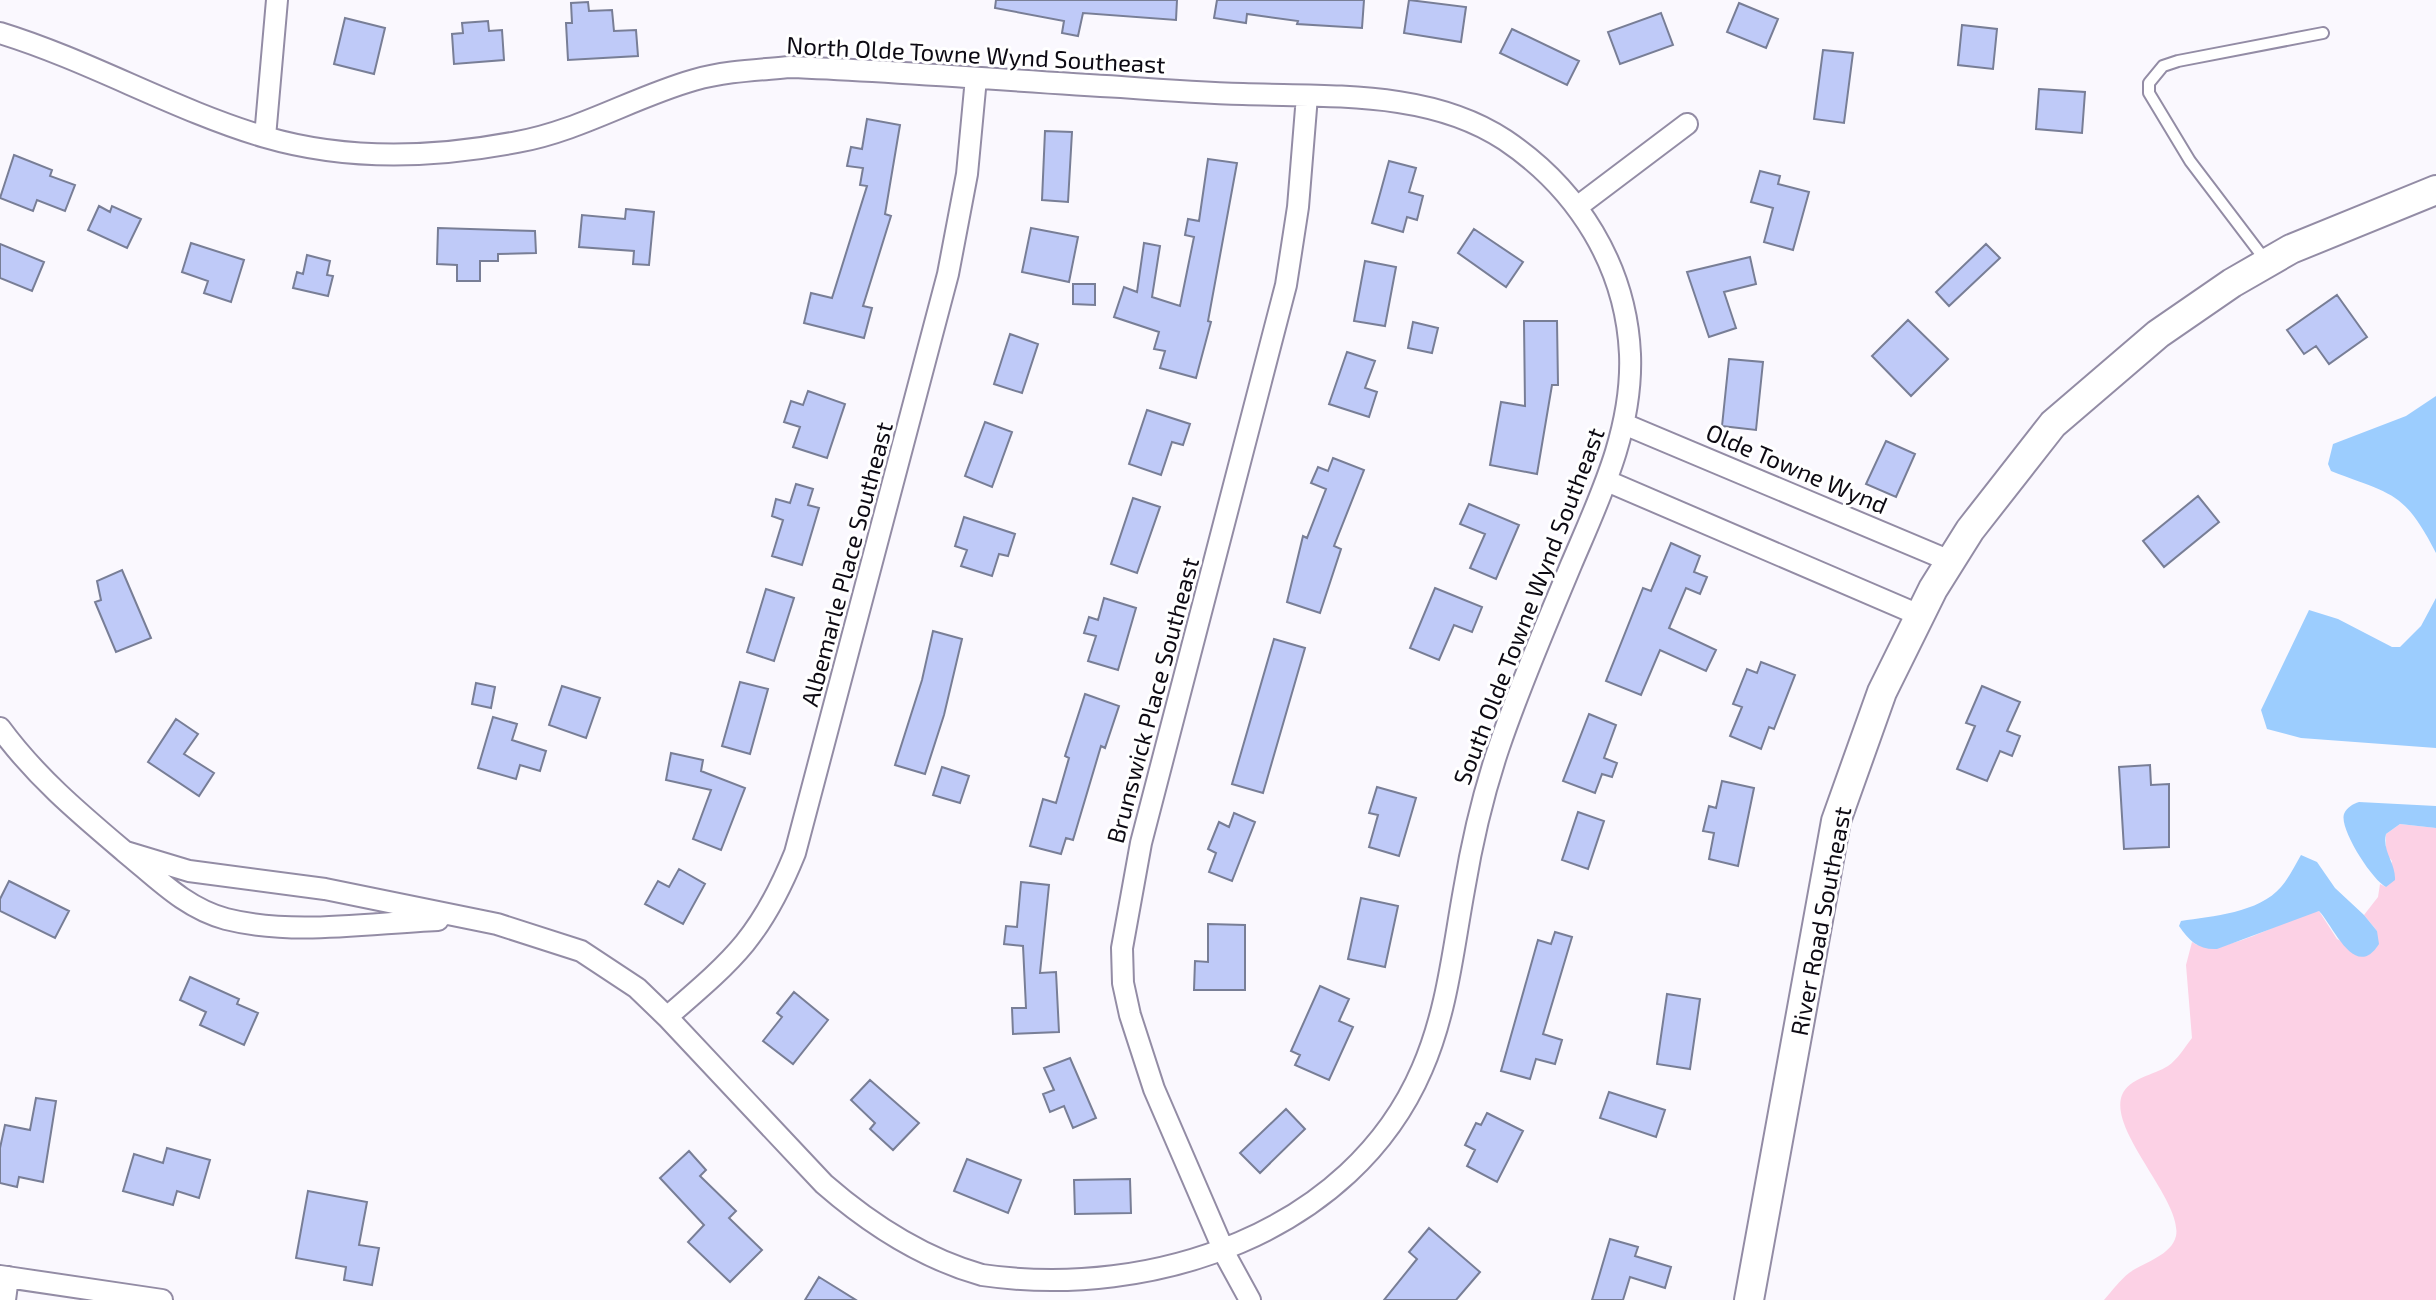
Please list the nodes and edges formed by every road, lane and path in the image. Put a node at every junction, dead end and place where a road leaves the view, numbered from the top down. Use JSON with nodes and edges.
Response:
{"nodes":[{"id":1,"x":277,"y":0,"type":"edge"},
{"id":2,"x":0,"y":33,"type":"edge"},
{"id":3,"x":2323,"y":33,"type":"dead end"},
{"id":4,"x":976,"y":78,"type":"junction"},
{"id":5,"x":1307,"y":96,"type":"junction"},
{"id":6,"x":1687,"y":124,"type":"dead end"},
{"id":7,"x":265,"y":137,"type":"junction"},
{"id":8,"x":2436,"y":190,"type":"edge"},
{"id":9,"x":1577,"y":207,"type":"junction"},
{"id":10,"x":2267,"y":263,"type":"junction"},
{"id":11,"x":1624,"y":424,"type":"junction"},
{"id":12,"x":1607,"y":481,"type":"junction"},
{"id":13,"x":1950,"y":561,"type":"junction"},
{"id":14,"x":1919,"y":615,"type":"junction"},
{"id":15,"x":0,"y":728,"type":"edge"},
{"id":16,"x":126,"y":852,"type":"junction"},
{"id":17,"x":465,"y":919,"type":"junction"},
{"id":18,"x":667,"y":1017,"type":"junction"},
{"id":19,"x":1227,"y":1258,"type":"junction"},
{"id":20,"x":4,"y":1276,"type":"edge"},
{"id":21,"x":5,"y":1300,"type":"edge"},
{"id":22,"x":162,"y":1300,"type":"edge"},
{"id":23,"x":1250,"y":1300,"type":"edge"},
{"id":24,"x":1749,"y":1300,"type":"edge"}],
"edges":[{"from":1,"to":7,"type":"street"},
{"from":2,"to":7,"type":"street","name":"North Olde Towne Wynd Southeast"},
{"from":3,"to":10,"type":"lane"},
{"from":4,"to":5,"type":"street","name":"North Olde Towne Wynd Southeast"},
{"from":4,"to":7,"type":"street","name":"North Olde Towne Wynd Southeast"},
{"from":4,"to":18,"type":"street","name":"Albemarle Place Southeast"},
{"from":5,"to":9,"type":"street","name":"North Olde Towne Wynd Southeast"},
{"from":5,"to":19,"type":"street","name":"Brunswick Place Southeast"},
{"from":6,"to":9,"type":"street"},
{"from":8,"to":10,"type":"main road","name":"River Road Southeast"},
{"from":9,"to":11,"type":"street","name":"North Olde Towne Wynd Southeast"},
{"from":10,"to":13,"type":"main road","name":"River Road Southeast"},
{"from":11,"to":12,"type":"street","name":"South Olde Towne Wynd Southeast"},
{"from":11,"to":13,"type":"street","name":"Olde Towne Wynd"},
{"from":12,"to":14,"type":"street"},
{"from":12,"to":19,"type":"street","name":"South Olde Towne Wynd Southeast"},
{"from":13,"to":14,"type":"main road","name":"River Road Southeast"},
{"from":14,"to":24,"type":"main road","name":"River Road Southeast"},
{"from":15,"to":16,"type":"street","name":"South Olde Towne Wynd Southeast"},
{"from":16,"to":17,"type":"street","name":"South Olde Towne Wynd Southeast"},
{"from":16,"to":17,"type":"street","name":"South Olde Towne Wynd Southeast"},
{"from":17,"to":18,"type":"street","name":"South Olde Towne Wynd Southeast"},
{"from":18,"to":19,"type":"street","name":"South Olde Towne Wynd Southeast"},
{"from":19,"to":23,"type":"street","name":"Brunswick Place Southeast"},
{"from":20,"to":21,"type":"street"},
{"from":20,"to":22,"type":"street"}]}
